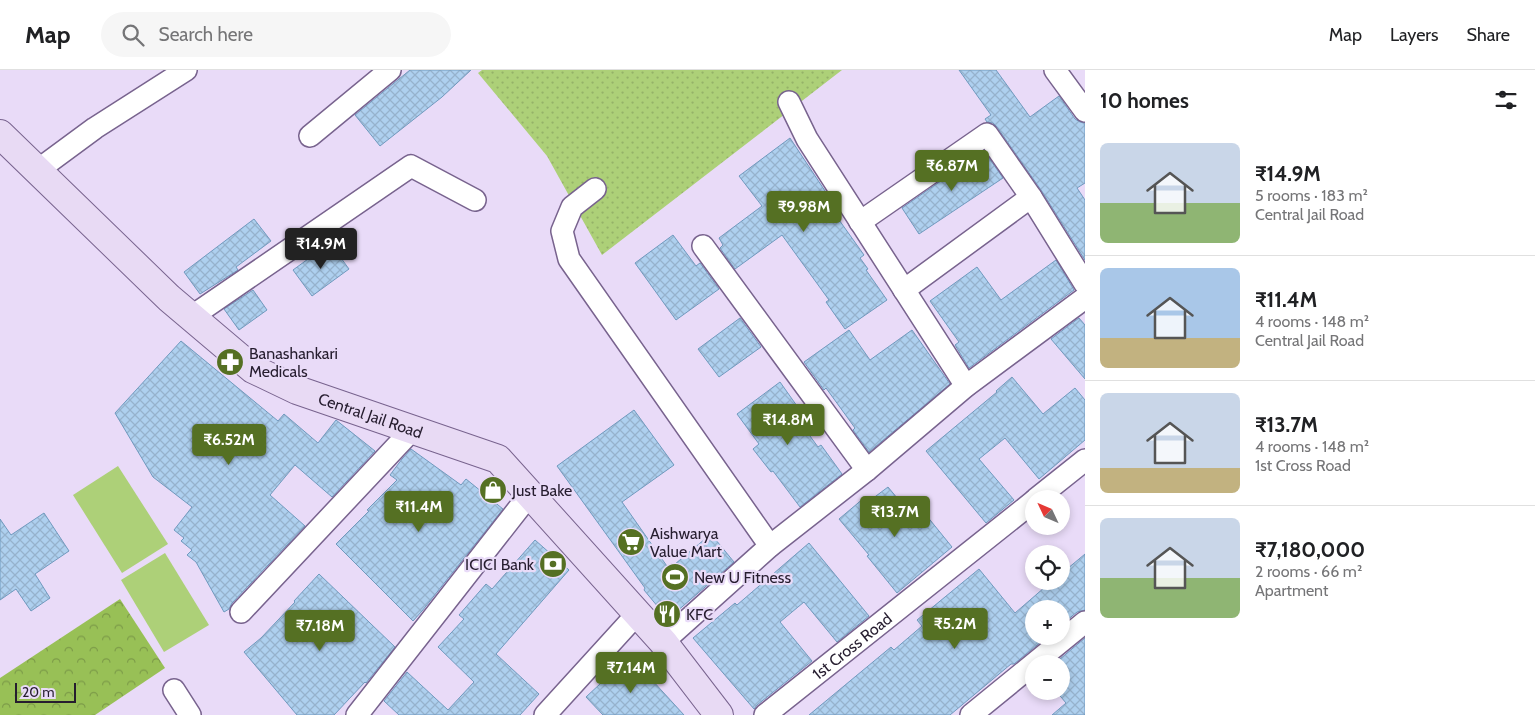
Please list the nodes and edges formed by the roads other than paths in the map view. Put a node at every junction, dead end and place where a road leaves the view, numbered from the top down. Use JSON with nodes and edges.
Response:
{"nodes":[{"id":1,"x":186,"y":70,"type":"edge"},
{"id":2,"x":390,"y":70,"type":"edge"},
{"id":3,"x":1055,"y":70,"type":"edge"},
{"id":4,"x":788,"y":102,"type":"dead end"},
{"id":5,"x":1085,"y":111,"type":"edge"},
{"id":6,"x":0,"y":134,"type":"edge"},
{"id":7,"x":310,"y":136,"type":"dead end"},
{"id":8,"x":38,"y":170,"type":"junction"},
{"id":9,"x":596,"y":189,"type":"dead end"},
{"id":10,"x":1031,"y":197,"type":"junction"},
{"id":11,"x":475,"y":200,"type":"dead end"},
{"id":12,"x":860,"y":222,"type":"junction"},
{"id":13,"x":703,"y":246,"type":"dead end"},
{"id":14,"x":1085,"y":284,"type":"edge"},
{"id":15,"x":904,"y":290,"type":"junction"},
{"id":16,"x":1085,"y":298,"type":"edge"},
{"id":17,"x":192,"y":316,"type":"junction"},
{"id":18,"x":966,"y":386,"type":"junction"},
{"id":19,"x":412,"y":430,"type":"junction"},
{"id":20,"x":1085,"y":460,"type":"edge"},
{"id":21,"x":867,"y":470,"type":"junction"},
{"id":22,"x":1048,"y":490,"type":"edge"},
{"id":23,"x":530,"y":494,"type":"junction"},
{"id":24,"x":1025,"y":508,"type":"edge"},
{"id":25,"x":770,"y":546,"type":"junction"},
{"id":26,"x":241,"y":612,"type":"dead end"},
{"id":27,"x":637,"y":614,"type":"junction"},
{"id":28,"x":1085,"y":622,"type":"edge"},
{"id":29,"x":662,"y":642,"type":"junction"},
{"id":30,"x":174,"y":690,"type":"dead end"},
{"id":31,"x":190,"y":715,"type":"edge"},
{"id":32,"x":357,"y":715,"type":"edge"},
{"id":33,"x":546,"y":715,"type":"edge"},
{"id":34,"x":719,"y":715,"type":"edge"},
{"id":35,"x":765,"y":715,"type":"edge"},
{"id":36,"x":971,"y":715,"type":"edge"}],
"edges":[{"from":1,"to":8,"type":"street"},
{"from":2,"to":7,"type":"street"},
{"from":3,"to":5,"type":"street"},
{"from":4,"to":12,"type":"street"},
{"from":6,"to":8,"type":"main road","name":"Central Jail Road"},
{"from":8,"to":17,"type":"main road","name":"Central Jail Road"},
{"from":9,"to":25,"type":"street"},
{"from":10,"to":12,"type":"street"},
{"from":10,"to":14,"type":"street"},
{"from":10,"to":15,"type":"street"},
{"from":11,"to":17,"type":"street"},
{"from":12,"to":15,"type":"street"},
{"from":13,"to":21,"type":"street"},
{"from":15,"to":18,"type":"street"},
{"from":16,"to":18,"type":"street"},
{"from":17,"to":19,"type":"main road","name":"Central Jail Road"},
{"from":18,"to":21,"type":"street"},
{"from":19,"to":23,"type":"main road","name":"Central Jail Road"},
{"from":19,"to":26,"type":"street"},
{"from":20,"to":22,"type":"street","name":"1st Cross Road"},
{"from":21,"to":25,"type":"street"},
{"from":23,"to":27,"type":"main road","name":"Central Jail Road"},
{"from":23,"to":32,"type":"street"},
{"from":24,"to":35,"type":"street","name":"1st Cross Road"},
{"from":25,"to":29,"type":"street"},
{"from":27,"to":29,"type":"main road","name":"Central Jail Road"},
{"from":27,"to":33,"type":"street"},
{"from":28,"to":36,"type":"street"},
{"from":29,"to":34,"type":"main road","name":"Central Jail Road"},
{"from":30,"to":31,"type":"street"}]}
